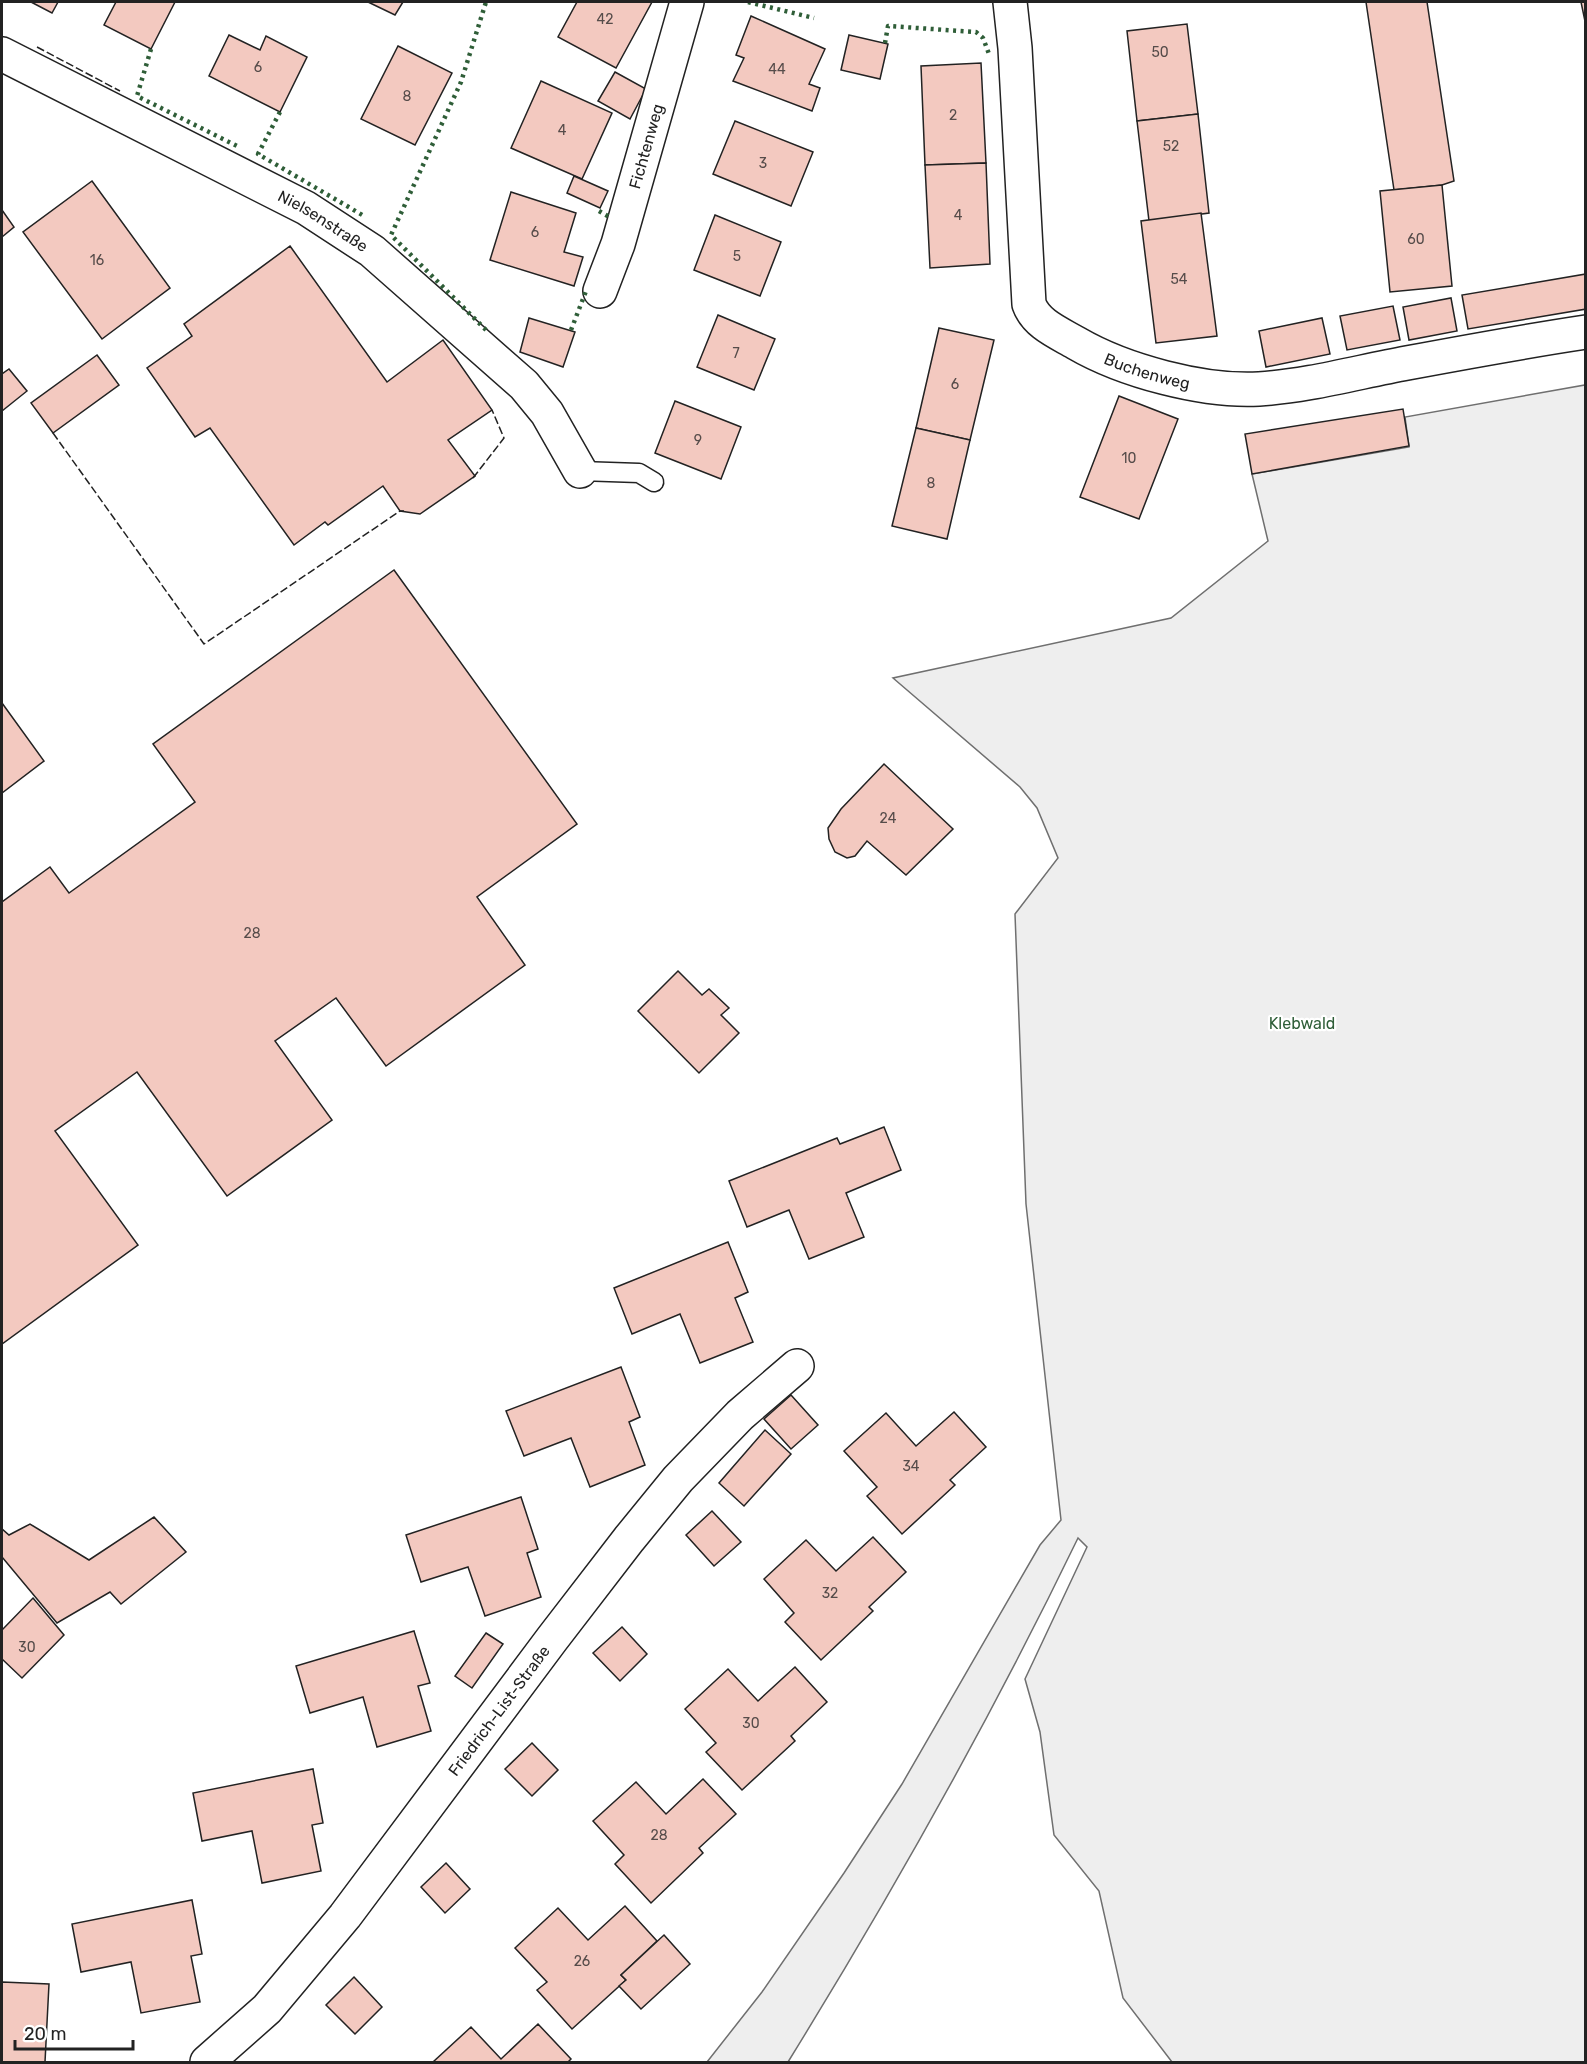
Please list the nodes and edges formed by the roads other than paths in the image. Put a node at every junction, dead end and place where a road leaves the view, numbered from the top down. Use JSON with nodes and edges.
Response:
{"nodes":[{"id":1,"x":687,"y":2,"type":"edge"},
{"id":2,"x":1010,"y":2,"type":"edge"},
{"id":3,"x":2,"y":54,"type":"edge"},
{"id":4,"x":600,"y":291,"type":"dead end"},
{"id":5,"x":1586,"y":332,"type":"edge"},
{"id":6,"x":579,"y":471,"type":"joint"},
{"id":7,"x":654,"y":482,"type":"dead end"},
{"id":8,"x":796,"y":1366,"type":"dead end"},
{"id":9,"x":207,"y":2062,"type":"edge"}],
"edges":[{"from":1,"to":4,"type":"street","name":"Fichtenweg"},
{"from":2,"to":5,"type":"street","name":"Buchenweg"},
{"from":3,"to":6,"type":"street","name":"Nielsenstraße"},
{"from":6,"to":7,"type":"lane"},
{"from":8,"to":9,"type":"street","name":"Friedrich-List-Straße"}]}
